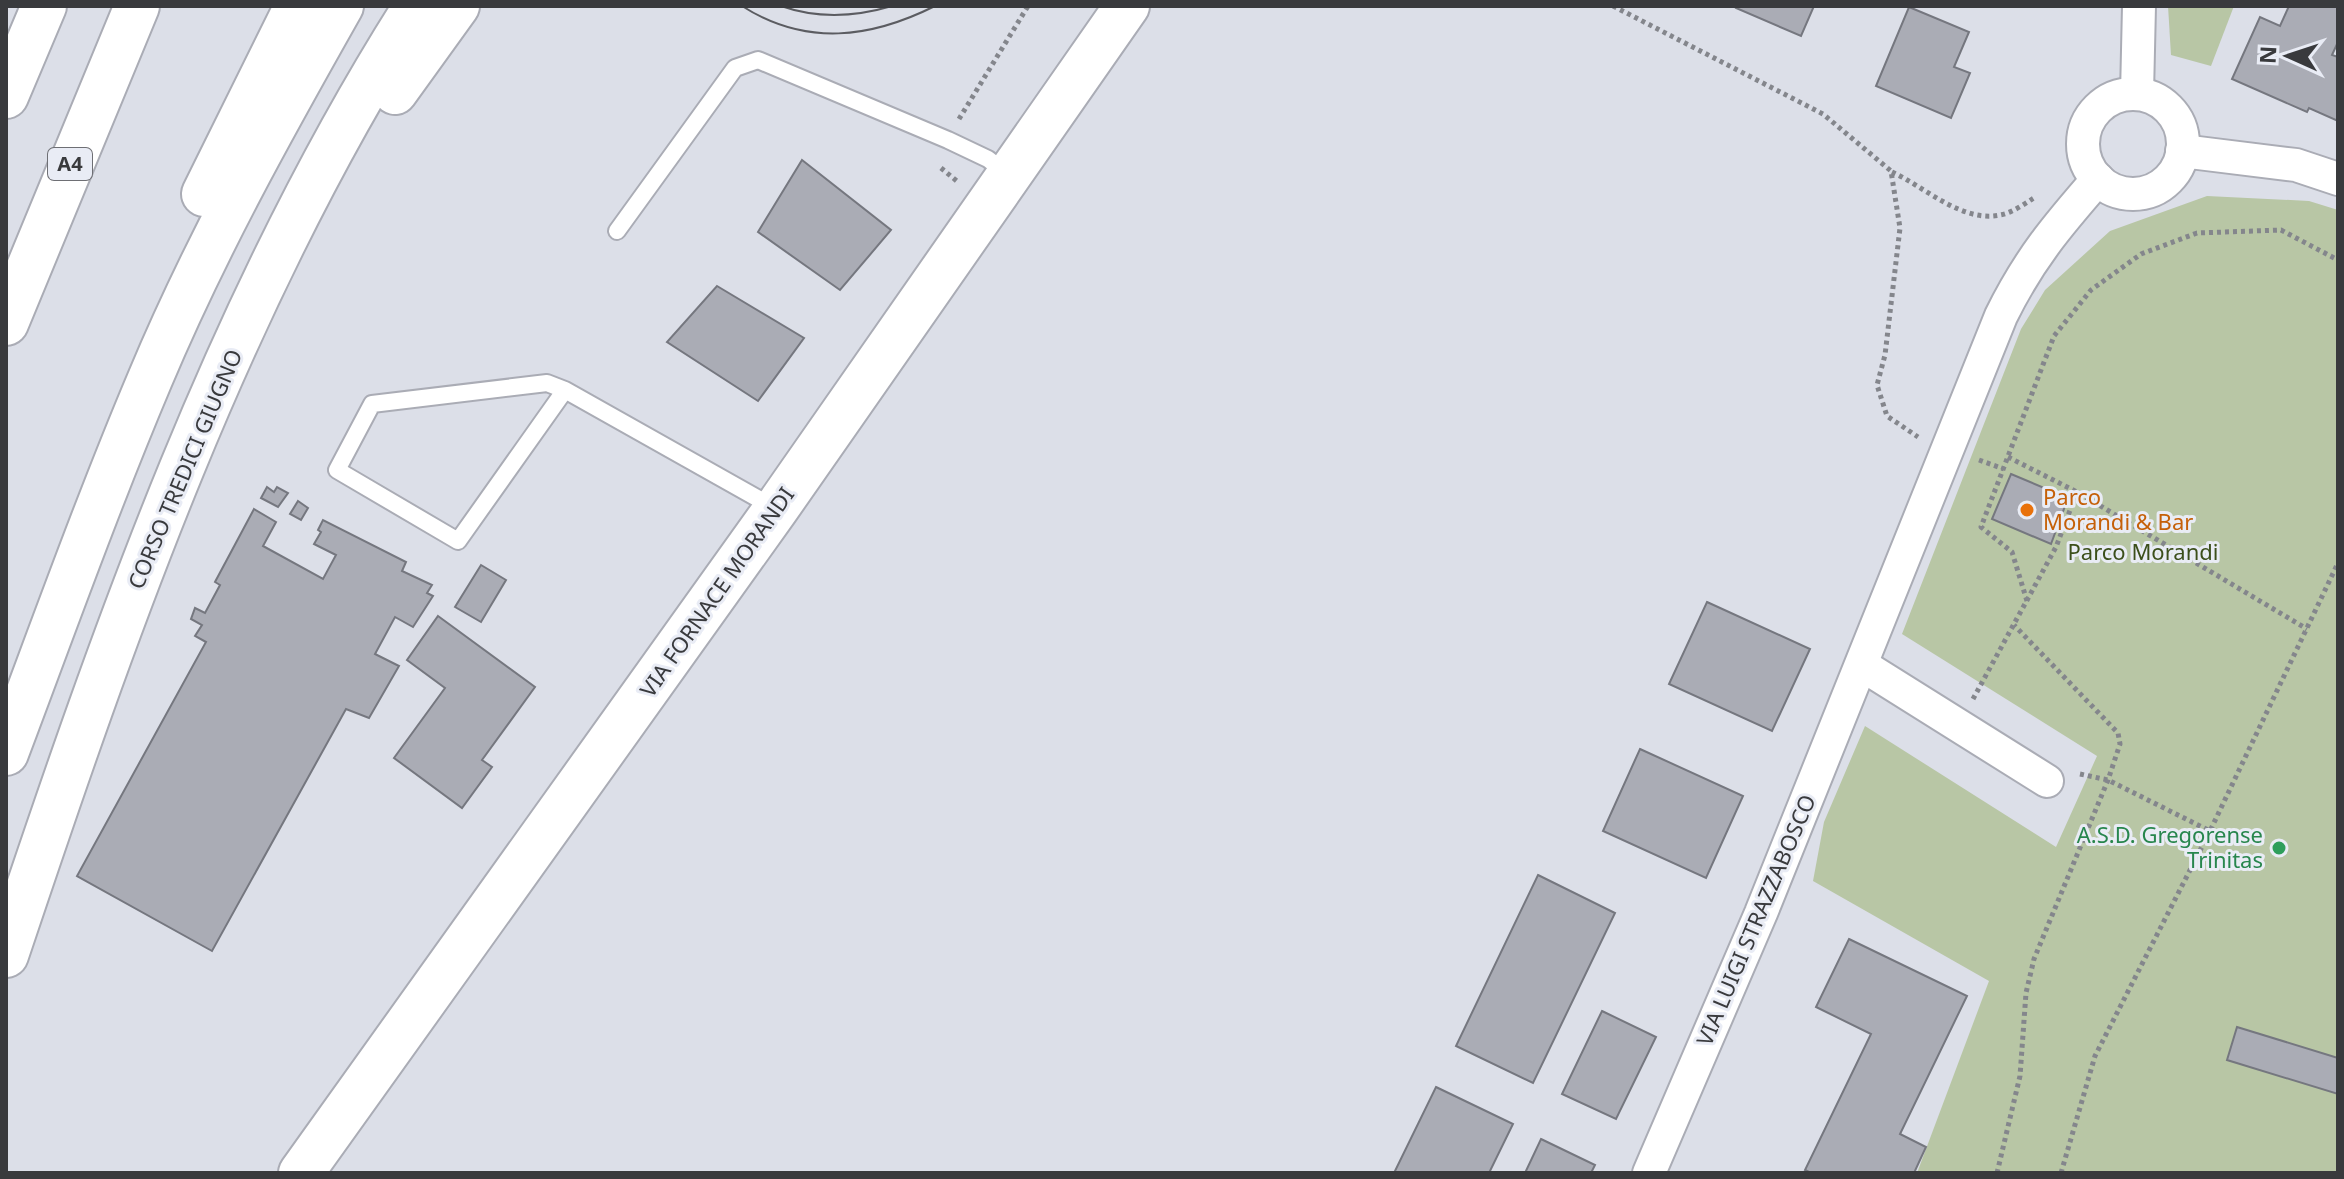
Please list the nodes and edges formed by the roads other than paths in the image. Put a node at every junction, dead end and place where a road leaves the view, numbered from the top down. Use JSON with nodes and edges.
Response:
{"nodes":[{"id":1,"x":44,"y":6,"type":"edge"},
{"id":2,"x":137,"y":6,"type":"edge"},
{"id":3,"x":297,"y":6,"type":"edge"},
{"id":4,"x":341,"y":6,"type":"edge"},
{"id":5,"x":416,"y":6,"type":"edge"},
{"id":6,"x":457,"y":6,"type":"edge"},
{"id":7,"x":1127,"y":6,"type":"edge"},
{"id":8,"x":2139,"y":6,"type":"edge"},
{"id":9,"x":2137,"y":94,"type":"junction"},
{"id":10,"x":6,"y":96,"type":"edge"},
{"id":11,"x":2182,"y":151,"type":"junction"},
{"id":12,"x":1008,"y":174,"type":"junction"},
{"id":13,"x":2098,"y":179,"type":"junction"},
{"id":14,"x":2338,"y":179,"type":"edge"},
{"id":15,"x":617,"y":231,"type":"dead end"},
{"id":16,"x":270,"y":272,"type":"junction"},
{"id":17,"x":6,"y":323,"type":"edge"},
{"id":18,"x":150,"y":378,"type":"junction"},
{"id":19,"x":565,"y":390,"type":"junction"},
{"id":20,"x":776,"y":509,"type":"junction"},
{"id":21,"x":1862,"y":665,"type":"junction"},
{"id":22,"x":6,"y":753,"type":"edge"},
{"id":23,"x":2047,"y":781,"type":"road end"},
{"id":24,"x":6,"y":955,"type":"edge"},
{"id":25,"x":301,"y":1173,"type":"edge"},
{"id":26,"x":1649,"y":1173,"type":"edge"}],
"edges":[{"from":1,"to":10,"type":"main road"},
{"from":2,"to":17,"type":"main road","number":"A4"},
{"from":3,"to":18,"type":"main road"},
{"from":4,"to":18,"type":"main road"},
{"from":5,"to":16,"type":"main road","name":"CORSO TREDICI GIUGNO"},
{"from":6,"to":16,"type":"main road"},
{"from":7,"to":12,"type":"main road","name":"VIA FORNACE MORANDI"},
{"from":8,"to":9,"type":"street"},
{"from":9,"to":11,"type":"street"},
{"from":9,"to":13,"type":"street"},
{"from":11,"to":13,"type":"street"},
{"from":11,"to":14,"type":"street"},
{"from":12,"to":15,"type":"lane"},
{"from":12,"to":20,"type":"main road","name":"VIA FORNACE MORANDI"},
{"from":13,"to":21,"type":"street","name":"VIA LUIGI STRAZZABOSCO"},
{"from":16,"to":24,"type":"main road","name":"CORSO TREDICI GIUGNO"},
{"from":18,"to":22,"type":"main road"},
{"from":19,"to":19,"type":"lane"},
{"from":19,"to":20,"type":"lane"},
{"from":20,"to":25,"type":"main road","name":"VIA FORNACE MORANDI"},
{"from":21,"to":23,"type":"street"},
{"from":21,"to":26,"type":"street","name":"VIA LUIGI STRAZZABOSCO"}]}
